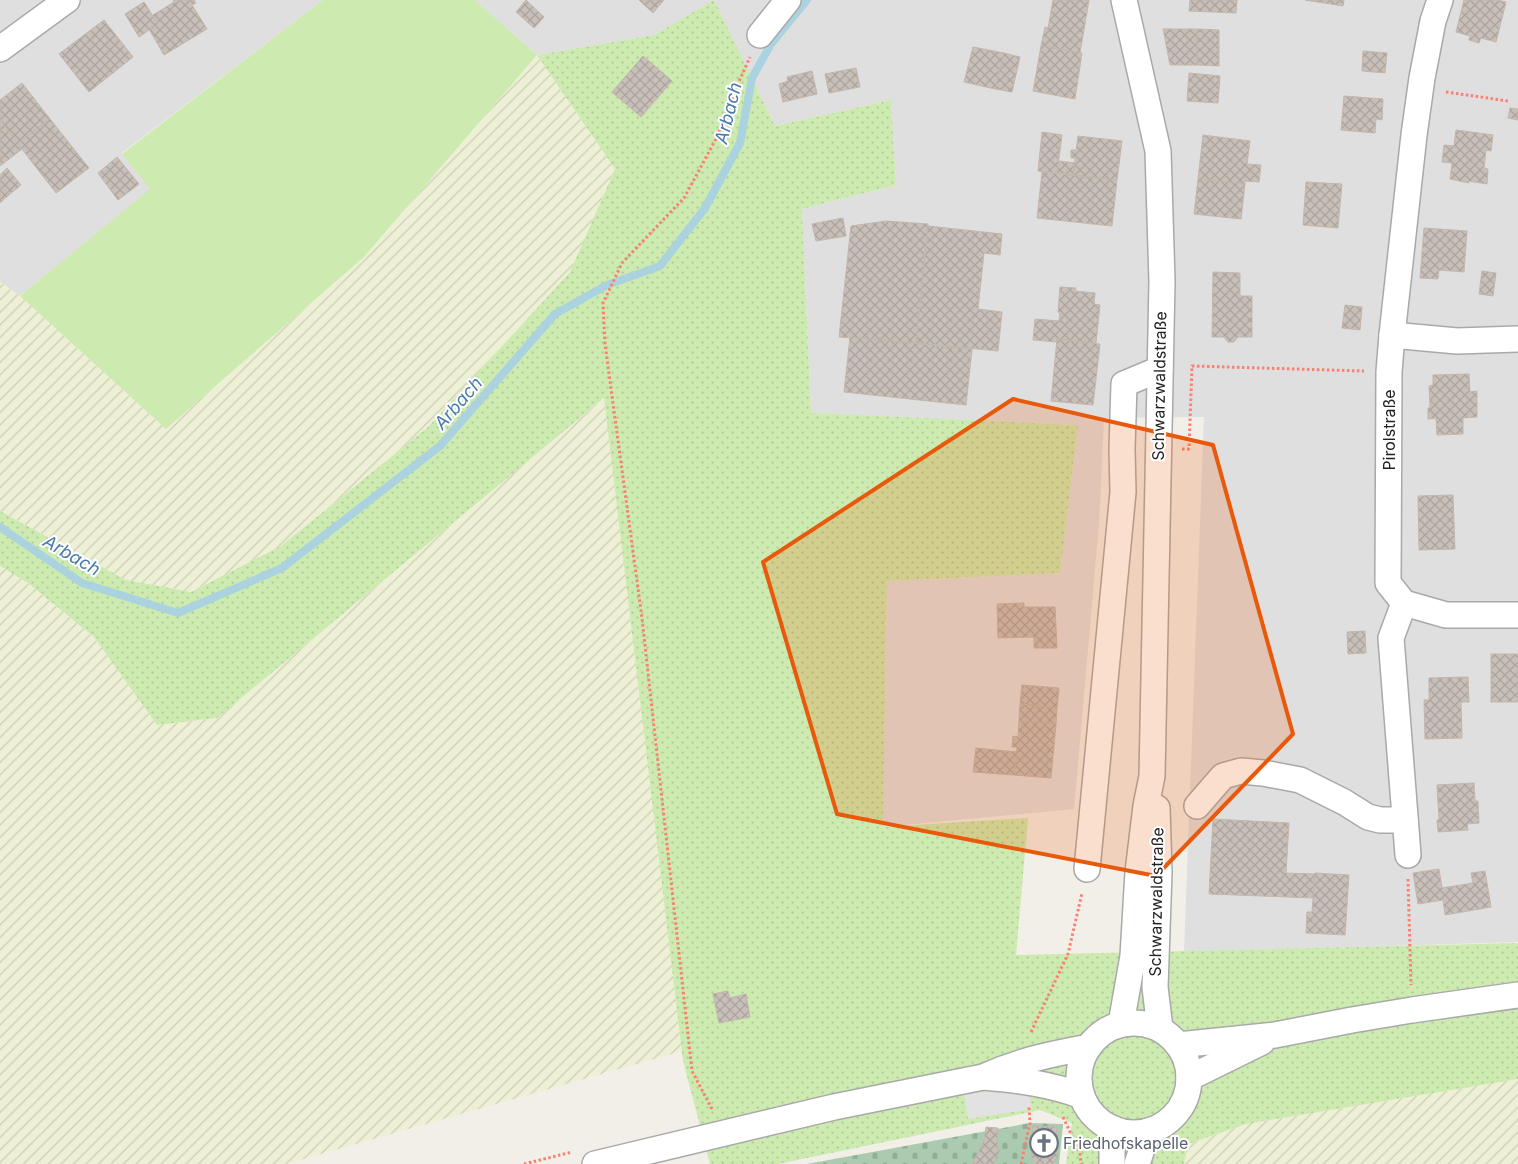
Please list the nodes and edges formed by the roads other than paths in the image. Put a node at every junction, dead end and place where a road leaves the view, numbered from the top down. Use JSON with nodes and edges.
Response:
{"nodes":[{"id":1,"x":68,"y":0,"type":"edge"},
{"id":2,"x":788,"y":0,"type":"edge"},
{"id":3,"x":1124,"y":0,"type":"edge"},
{"id":4,"x":1440,"y":0,"type":"edge"},
{"id":5,"x":40,"y":8,"type":"edge"},
{"id":6,"x":760,"y":35,"type":"road end"},
{"id":7,"x":0,"y":49,"type":"edge"},
{"id":8,"x":1392,"y":335,"type":"junction"},
{"id":9,"x":1518,"y":339,"type":"edge"},
{"id":10,"x":1160,"y":369,"type":"junction"},
{"id":11,"x":1404,"y":602,"type":"junction"},
{"id":12,"x":1518,"y":615,"type":"edge"},
{"id":13,"x":1152,"y":776,"type":"junction"},
{"id":14,"x":1197,"y":806,"type":"dead end"},
{"id":15,"x":1405,"y":820,"type":"junction"},
{"id":16,"x":1408,"y":855,"type":"road end"},
{"id":17,"x":1087,"y":869,"type":"road end"},
{"id":18,"x":1518,"y":995,"type":"edge"},
{"id":19,"x":1121,"y":1024,"type":"junction"},
{"id":20,"x":1275,"y":1035,"type":"junction"},
{"id":21,"x":1169,"y":1037,"type":"junction"},
{"id":22,"x":1089,"y":1047,"type":"junction"},
{"id":23,"x":983,"y":1077,"type":"junction"},
{"id":24,"x":1189,"y":1078,"type":"junction"},
{"id":25,"x":1082,"y":1096,"type":"junction"},
{"id":26,"x":1112,"y":1128,"type":"junction"},
{"id":27,"x":1148,"y":1131,"type":"junction"},
{"id":28,"x":595,"y":1164,"type":"edge"},
{"id":29,"x":1112,"y":1164,"type":"edge"},
{"id":30,"x":1138,"y":1164,"type":"edge"}],
"edges":[{"from":1,"to":5,"type":"street"},
{"from":2,"to":6,"type":"street"},
{"from":3,"to":10,"type":"street","name":"Schwarzwaldstraße"},
{"from":4,"to":8,"type":"street","name":"Pirolstraße"},
{"from":5,"to":7,"type":"street"},
{"from":8,"to":9,"type":"street"},
{"from":8,"to":11,"type":"street","name":"Pirolstraße"},
{"from":10,"to":13,"type":"street","name":"Schwarzwaldstraße"},
{"from":10,"to":17,"type":"street"},
{"from":11,"to":12,"type":"street"},
{"from":11,"to":15,"type":"street"},
{"from":13,"to":19,"type":"street","name":"Schwarzwaldstraße"},
{"from":13,"to":21,"type":"street","name":"Schwarzwaldstraße"},
{"from":14,"to":15,"type":"street"},
{"from":15,"to":16,"type":"street"},
{"from":18,"to":20,"type":"street"},
{"from":19,"to":21,"type":"street"},
{"from":19,"to":22,"type":"street"},
{"from":20,"to":21,"type":"street"},
{"from":20,"to":24,"type":"street"},
{"from":21,"to":24,"type":"street"},
{"from":22,"to":23,"type":"street"},
{"from":22,"to":25,"type":"street"},
{"from":23,"to":25,"type":"street"},
{"from":23,"to":28,"type":"street"},
{"from":24,"to":27,"type":"street"},
{"from":25,"to":26,"type":"street"},
{"from":26,"to":27,"type":"street"},
{"from":26,"to":29,"type":"street"},
{"from":27,"to":30,"type":"street"}]}
